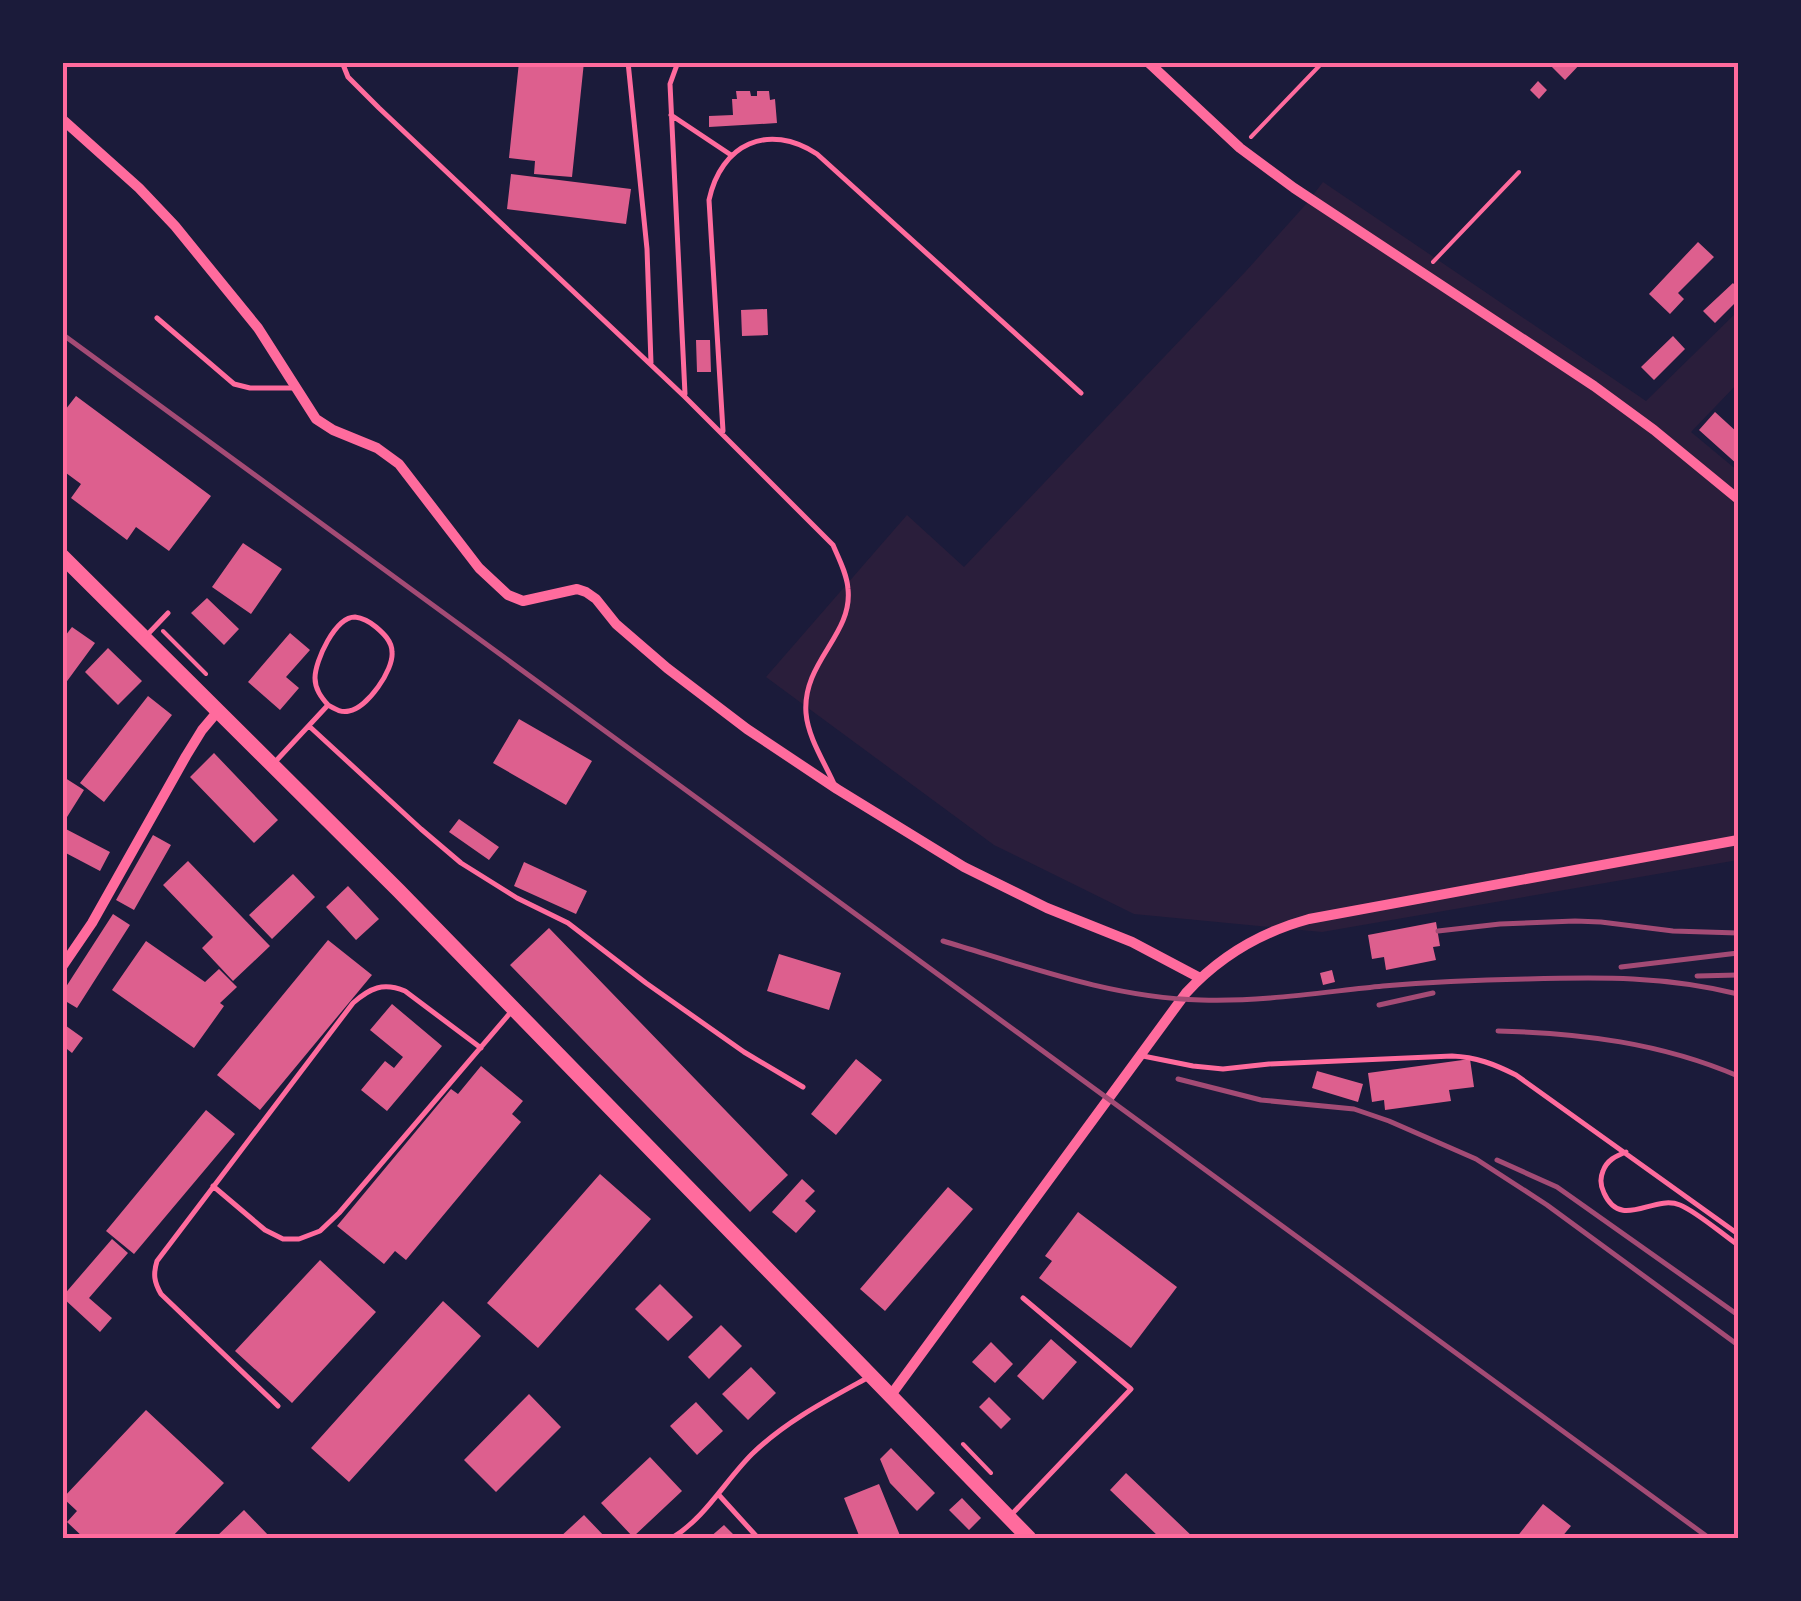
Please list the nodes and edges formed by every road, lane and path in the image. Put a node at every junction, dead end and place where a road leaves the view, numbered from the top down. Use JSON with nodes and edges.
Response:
{"nodes":[{"id":1,"x":342,"y":62,"type":"edge"},
{"id":2,"x":628,"y":62,"type":"edge"},
{"id":3,"x":678,"y":62,"type":"edge"},
{"id":4,"x":1323,"y":62,"type":"edge"},
{"id":5,"x":1148,"y":63,"type":"edge"},
{"id":6,"x":671,"y":115,"type":"junction"},
{"id":7,"x":62,"y":119,"type":"edge"},
{"id":8,"x":1240,"y":148,"type":"junction"},
{"id":9,"x":731,"y":155,"type":"junction"},
{"id":10,"x":1520,"y":172,"type":"dead end"},
{"id":11,"x":1423,"y":273,"type":"junction"},
{"id":12,"x":157,"y":318,"type":"dead end"},
{"id":13,"x":651,"y":364,"type":"junction"},
{"id":14,"x":296,"y":388,"type":"junction"},
{"id":15,"x":1080,"y":393,"type":"dead end"},
{"id":16,"x":685,"y":396,"type":"junction"},
{"id":17,"x":723,"y":434,"type":"junction"},
{"id":18,"x":1738,"y":498,"type":"edge"},
{"id":19,"x":62,"y":556,"type":"edge"},
{"id":20,"x":168,"y":612,"type":"dead end"},
{"id":21,"x":145,"y":637,"type":"junction"},
{"id":22,"x":328,"y":705,"type":"junction"},
{"id":23,"x":218,"y":711,"type":"junction"},
{"id":24,"x":308,"y":726,"type":"junction"},
{"id":25,"x":272,"y":764,"type":"junction"},
{"id":26,"x":837,"y":789,"type":"junction"},
{"id":27,"x":1738,"y":840,"type":"edge"},
{"id":28,"x":62,"y":967,"type":"edge"},
{"id":29,"x":1200,"y":978,"type":"junction"},
{"id":30,"x":514,"y":1008,"type":"junction"},
{"id":31,"x":481,"y":1048,"type":"junction"},
{"id":32,"x":1140,"y":1056,"type":"junction"},
{"id":33,"x":803,"y":1087,"type":"dead end"},
{"id":34,"x":1626,"y":1152,"type":"junction"},
{"id":35,"x":213,"y":1186,"type":"junction"},
{"id":36,"x":1738,"y":1234,"type":"edge"},
{"id":37,"x":1738,"y":1245,"type":"edge"},
{"id":38,"x":1023,"y":1298,"type":"dead end"},
{"id":39,"x":872,"y":1375,"type":"junction"},
{"id":40,"x":890,"y":1395,"type":"junction"},
{"id":41,"x":278,"y":1406,"type":"dead end"},
{"id":42,"x":718,"y":1494,"type":"junction"},
{"id":43,"x":1009,"y":1518,"type":"junction"},
{"id":44,"x":672,"y":1538,"type":"edge"},
{"id":45,"x":758,"y":1538,"type":"edge"},
{"id":46,"x":1028,"y":1538,"type":"edge"}],
"edges":[{"from":1,"to":13,"type":"lane"},
{"from":2,"to":13,"type":"lane"},
{"from":3,"to":6,"type":"lane"},
{"from":4,"to":8,"type":"path"},
{"from":5,"to":8,"type":"street"},
{"from":6,"to":9,"type":"lane"},
{"from":6,"to":16,"type":"lane"},
{"from":7,"to":14,"type":"street"},
{"from":8,"to":11,"type":"street"},
{"from":9,"to":15,"type":"lane"},
{"from":9,"to":17,"type":"lane"},
{"from":10,"to":11,"type":"path"},
{"from":11,"to":18,"type":"street"},
{"from":12,"to":14,"type":"lane"},
{"from":13,"to":16,"type":"lane"},
{"from":14,"to":26,"type":"street"},
{"from":16,"to":17,"type":"lane"},
{"from":17,"to":26,"type":"lane"},
{"from":19,"to":21,"type":"main road"},
{"from":20,"to":21,"type":"lane"},
{"from":21,"to":23,"type":"main road"},
{"from":22,"to":22,"type":"lane"},
{"from":22,"to":24,"type":"lane"},
{"from":23,"to":25,"type":"main road"},
{"from":23,"to":28,"type":"street"},
{"from":24,"to":25,"type":"lane"},
{"from":24,"to":33,"type":"lane"},
{"from":25,"to":30,"type":"main road"},
{"from":26,"to":29,"type":"street"},
{"from":27,"to":29,"type":"street"},
{"from":29,"to":32,"type":"street"},
{"from":30,"to":31,"type":"lane"},
{"from":30,"to":39,"type":"main road"},
{"from":31,"to":35,"type":"lane"},
{"from":31,"to":35,"type":"lane"},
{"from":32,"to":34,"type":"lane"},
{"from":32,"to":40,"type":"street"},
{"from":34,"to":36,"type":"lane"},
{"from":34,"to":37,"type":"lane"},
{"from":35,"to":41,"type":"lane"},
{"from":38,"to":43,"type":"lane"},
{"from":39,"to":40,"type":"main road"},
{"from":39,"to":42,"type":"lane"},
{"from":40,"to":43,"type":"main road"},
{"from":42,"to":44,"type":"lane"},
{"from":42,"to":45,"type":"lane"},
{"from":43,"to":46,"type":"main road"}]}
